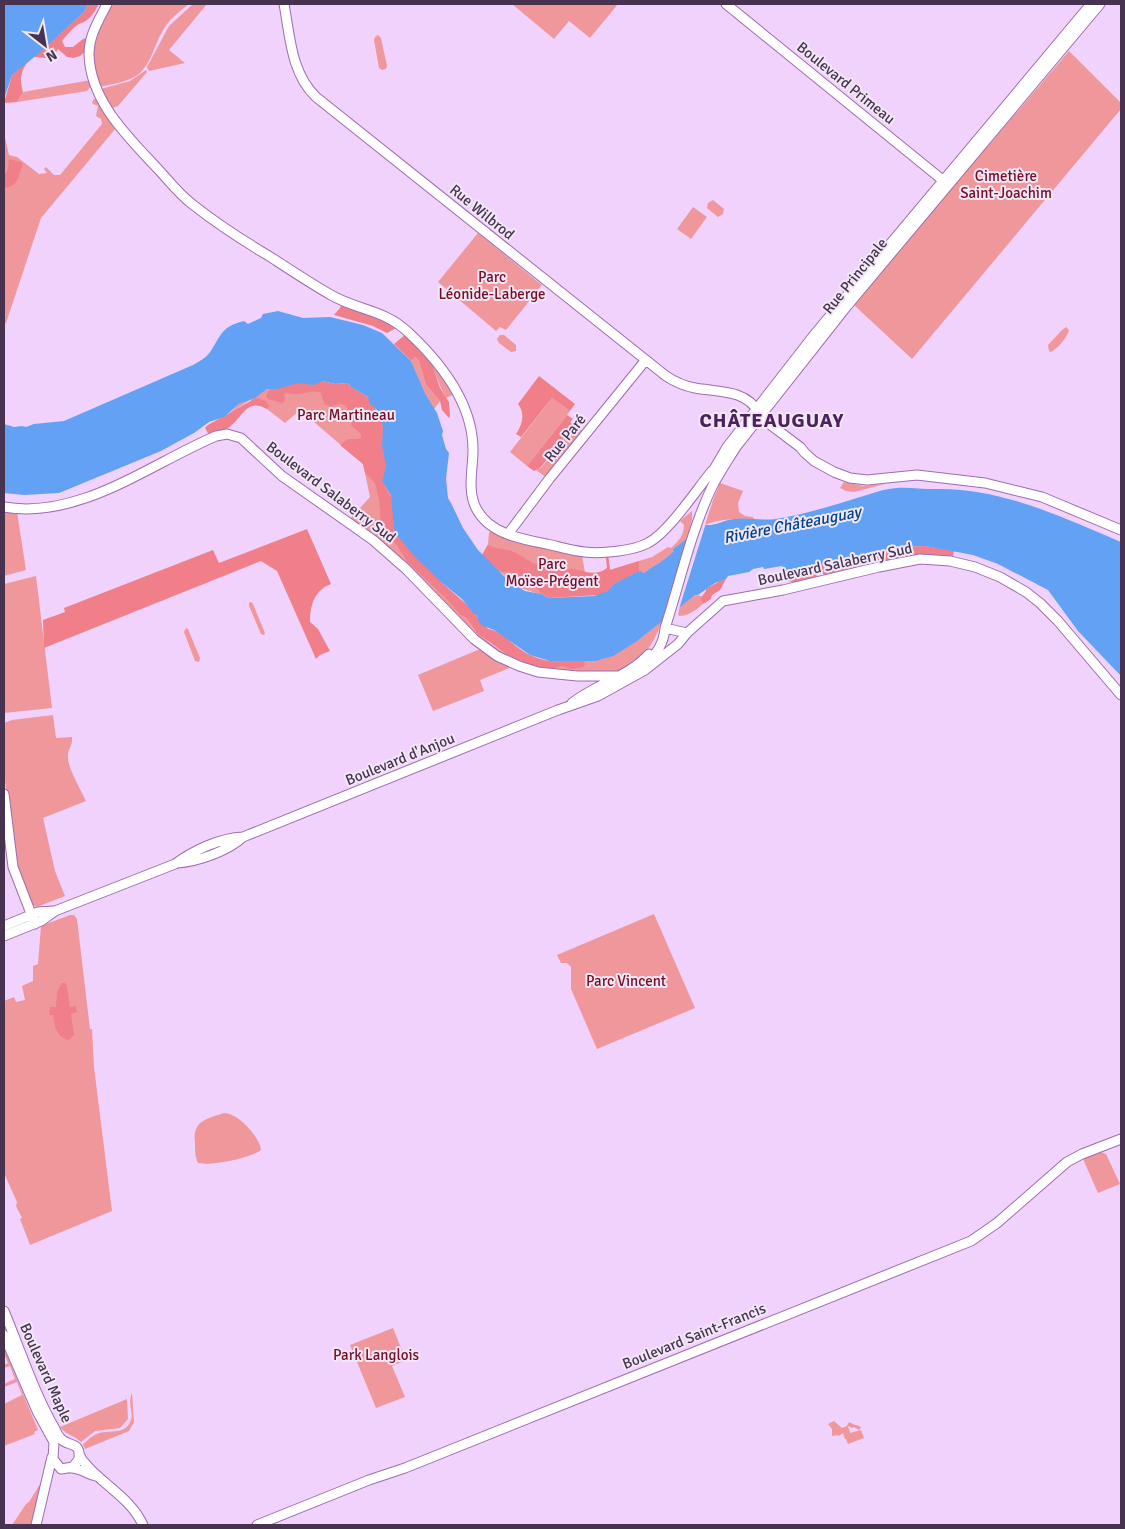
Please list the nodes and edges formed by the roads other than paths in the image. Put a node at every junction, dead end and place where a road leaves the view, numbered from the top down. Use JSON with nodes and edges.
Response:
{"nodes":[{"id":1,"x":107,"y":4,"type":"edge"},
{"id":2,"x":284,"y":4,"type":"edge"},
{"id":3,"x":726,"y":4,"type":"edge"},
{"id":4,"x":1091,"y":4,"type":"edge"},
{"id":5,"x":1100,"y":4,"type":"edge"},
{"id":6,"x":945,"y":182,"type":"junction"},
{"id":7,"x":645,"y":361,"type":"junction"},
{"id":8,"x":757,"y":412,"type":"junction"},
{"id":9,"x":712,"y":470,"type":"junction"},
{"id":10,"x":4,"y":507,"type":"edge"},
{"id":11,"x":1121,"y":530,"type":"edge"},
{"id":12,"x":695,"y":531,"type":"junction"},
{"id":13,"x":508,"y":534,"type":"junction"},
{"id":14,"x":666,"y":628,"type":"junction"},
{"id":15,"x":687,"y":633,"type":"junction"},
{"id":16,"x":636,"y":674,"type":"junction"},
{"id":17,"x":592,"y":676,"type":"junction"},
{"id":18,"x":620,"y":676,"type":"junction"},
{"id":19,"x":603,"y":690,"type":"junction"},
{"id":20,"x":1121,"y":695,"type":"edge"},
{"id":21,"x":4,"y":794,"type":"edge"},
{"id":22,"x":33,"y":919,"type":"junction"},
{"id":23,"x":4,"y":926,"type":"edge"},
{"id":24,"x":4,"y":936,"type":"edge"},
{"id":25,"x":1121,"y":1138,"type":"edge"},
{"id":26,"x":4,"y":1311,"type":"edge"},
{"id":27,"x":6,"y":1334,"type":"edge"},
{"id":28,"x":68,"y":1442,"type":"junction"},
{"id":29,"x":53,"y":1453,"type":"junction"},
{"id":30,"x":79,"y":1454,"type":"junction"},
{"id":31,"x":68,"y":1469,"type":"junction"},
{"id":32,"x":96,"y":1476,"type":"junction"},
{"id":33,"x":36,"y":1525,"type":"edge"},
{"id":34,"x":41,"y":1525,"type":"edge"},
{"id":35,"x":142,"y":1525,"type":"edge"},
{"id":36,"x":257,"y":1525,"type":"edge"}],
"edges":[{"from":1,"to":13,"type":"street","name":"Rue Principale"},
{"from":2,"to":7,"type":"street","name":"Rue Wilbrod"},
{"from":3,"to":6,"type":"street","name":"Boulevard Primeau"},
{"from":4,"to":6,"type":"street","name":"Rue Principale"},
{"from":5,"to":6,"type":"street","name":"Rue Principale"},
{"from":6,"to":8,"type":"street","name":"Rue Principale"},
{"from":7,"to":8,"type":"street","name":"Rue Wilbrod"},
{"from":7,"to":13,"type":"street","name":"Rue Paré"},
{"from":8,"to":9,"type":"street","name":"Rue Principale"},
{"from":8,"to":11,"type":"street","name":"Rue Wilbrod"},
{"from":8,"to":12,"type":"street","name":"Rue Principale"},
{"from":9,"to":12,"type":"street","name":"Rue Principale"},
{"from":9,"to":13,"type":"street","name":"Rue Principale"},
{"from":10,"to":17,"type":"street","name":"Boulevard Salaberry Sud"},
{"from":12,"to":14,"type":"street"},
{"from":14,"to":15,"type":"street"},
{"from":14,"to":16,"type":"street","name":"Boulevard Salaberry Sud"},
{"from":14,"to":18,"type":"street"},
{"from":15,"to":16,"type":"street","name":"Boulevard Salaberry Sud"},
{"from":15,"to":20,"type":"street","name":"Boulevard Salaberry Sud"},
{"from":16,"to":19,"type":"street","name":"Boulevard Salaberry Sud"},
{"from":17,"to":18,"type":"street","name":"Boulevard Salaberry Sud"},
{"from":17,"to":19,"type":"street"},
{"from":18,"to":19,"type":"street"},
{"from":19,"to":22,"type":"street","name":"Boulevard d'Anjou"},
{"from":21,"to":22,"type":"street"},
{"from":22,"to":23,"type":"street","name":"Boulevard d'Anjou"},
{"from":22,"to":24,"type":"street","name":"Boulevard d'Anjou"},
{"from":25,"to":36,"type":"street","name":"Boulevard Saint-Francis"},
{"from":26,"to":27,"type":"street","name":"Boulevard Maple"},
{"from":27,"to":28,"type":"street","name":"Boulevard Maple"},
{"from":27,"to":29,"type":"street","name":"Boulevard Maple"},
{"from":28,"to":29,"type":"street"},
{"from":28,"to":30,"type":"street"},
{"from":29,"to":31,"type":"street"},
{"from":29,"to":33,"type":"street"},
{"from":30,"to":31,"type":"street"},
{"from":30,"to":32,"type":"street"},
{"from":31,"to":32,"type":"street"},
{"from":31,"to":34,"type":"street"},
{"from":32,"to":35,"type":"street"}]}
